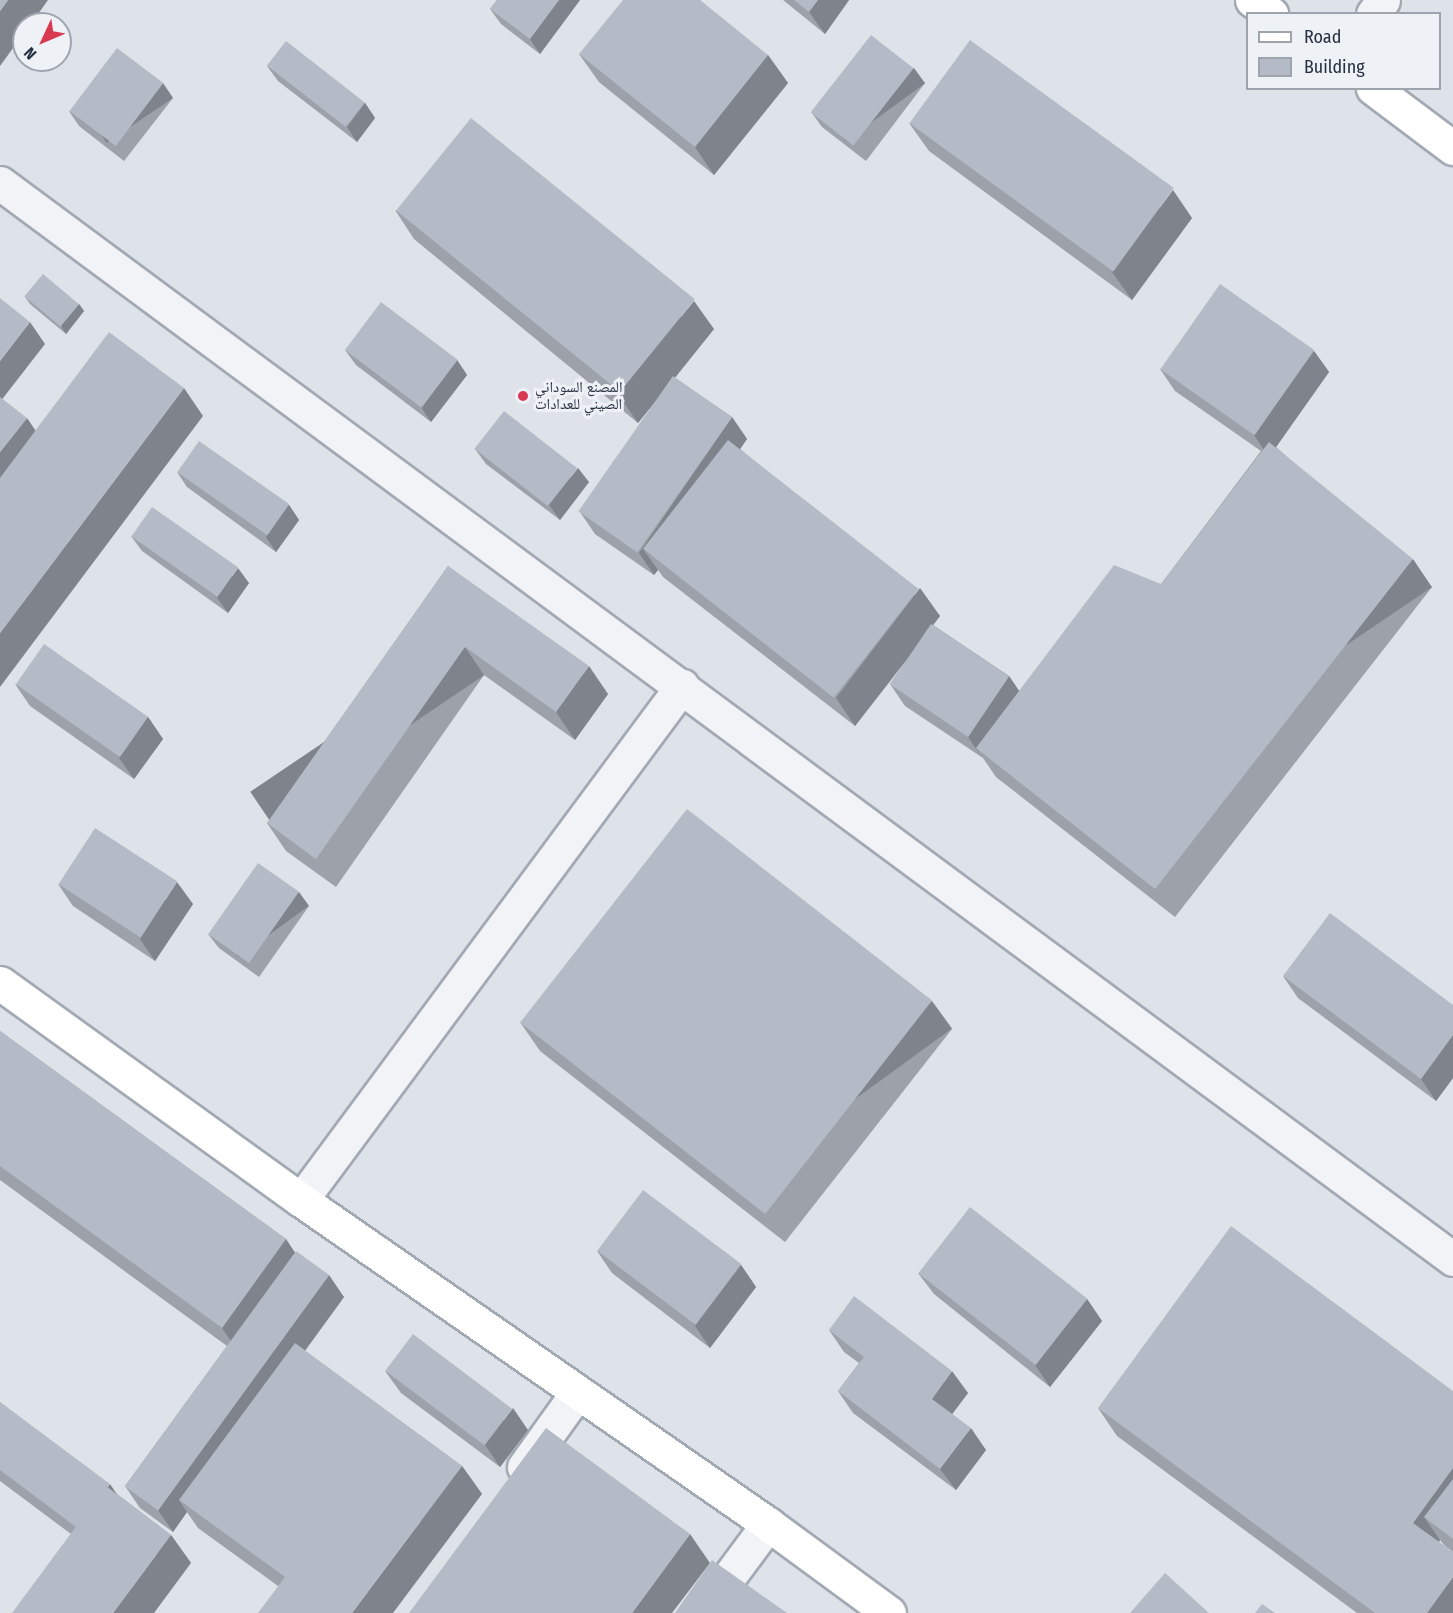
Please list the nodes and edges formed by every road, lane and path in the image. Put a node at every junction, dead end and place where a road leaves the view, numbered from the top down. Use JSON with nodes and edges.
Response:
{"nodes":[{"id":1,"x":1252,"y":0,"type":"edge"},
{"id":2,"x":1267,"y":12,"type":"edge"},
{"id":3,"x":1376,"y":90,"type":"edge"},
{"id":4,"x":1453,"y":148,"type":"edge"},
{"id":5,"x":0,"y":183,"type":"edge"},
{"id":6,"x":682,"y":686,"type":"junction"},
{"id":7,"x":0,"y":983,"type":"edge"},
{"id":8,"x":301,"y":1200,"type":"junction"},
{"id":9,"x":1453,"y":1260,"type":"edge"},
{"id":10,"x":577,"y":1393,"type":"junction"},
{"id":11,"x":508,"y":1489,"type":"edge"},
{"id":12,"x":768,"y":1524,"type":"junction"},
{"id":13,"x":702,"y":1613,"type":"edge"},
{"id":14,"x":889,"y":1613,"type":"edge"}],
"edges":[{"from":1,"to":2,"type":"street"},
{"from":3,"to":4,"type":"street"},
{"from":5,"to":6,"type":"street"},
{"from":6,"to":8,"type":"street"},
{"from":6,"to":9,"type":"street"},
{"from":7,"to":8,"type":"street"},
{"from":8,"to":10,"type":"street"},
{"from":10,"to":11,"type":"street"},
{"from":10,"to":12,"type":"street"},
{"from":12,"to":13,"type":"street"},
{"from":12,"to":14,"type":"street"}]}
